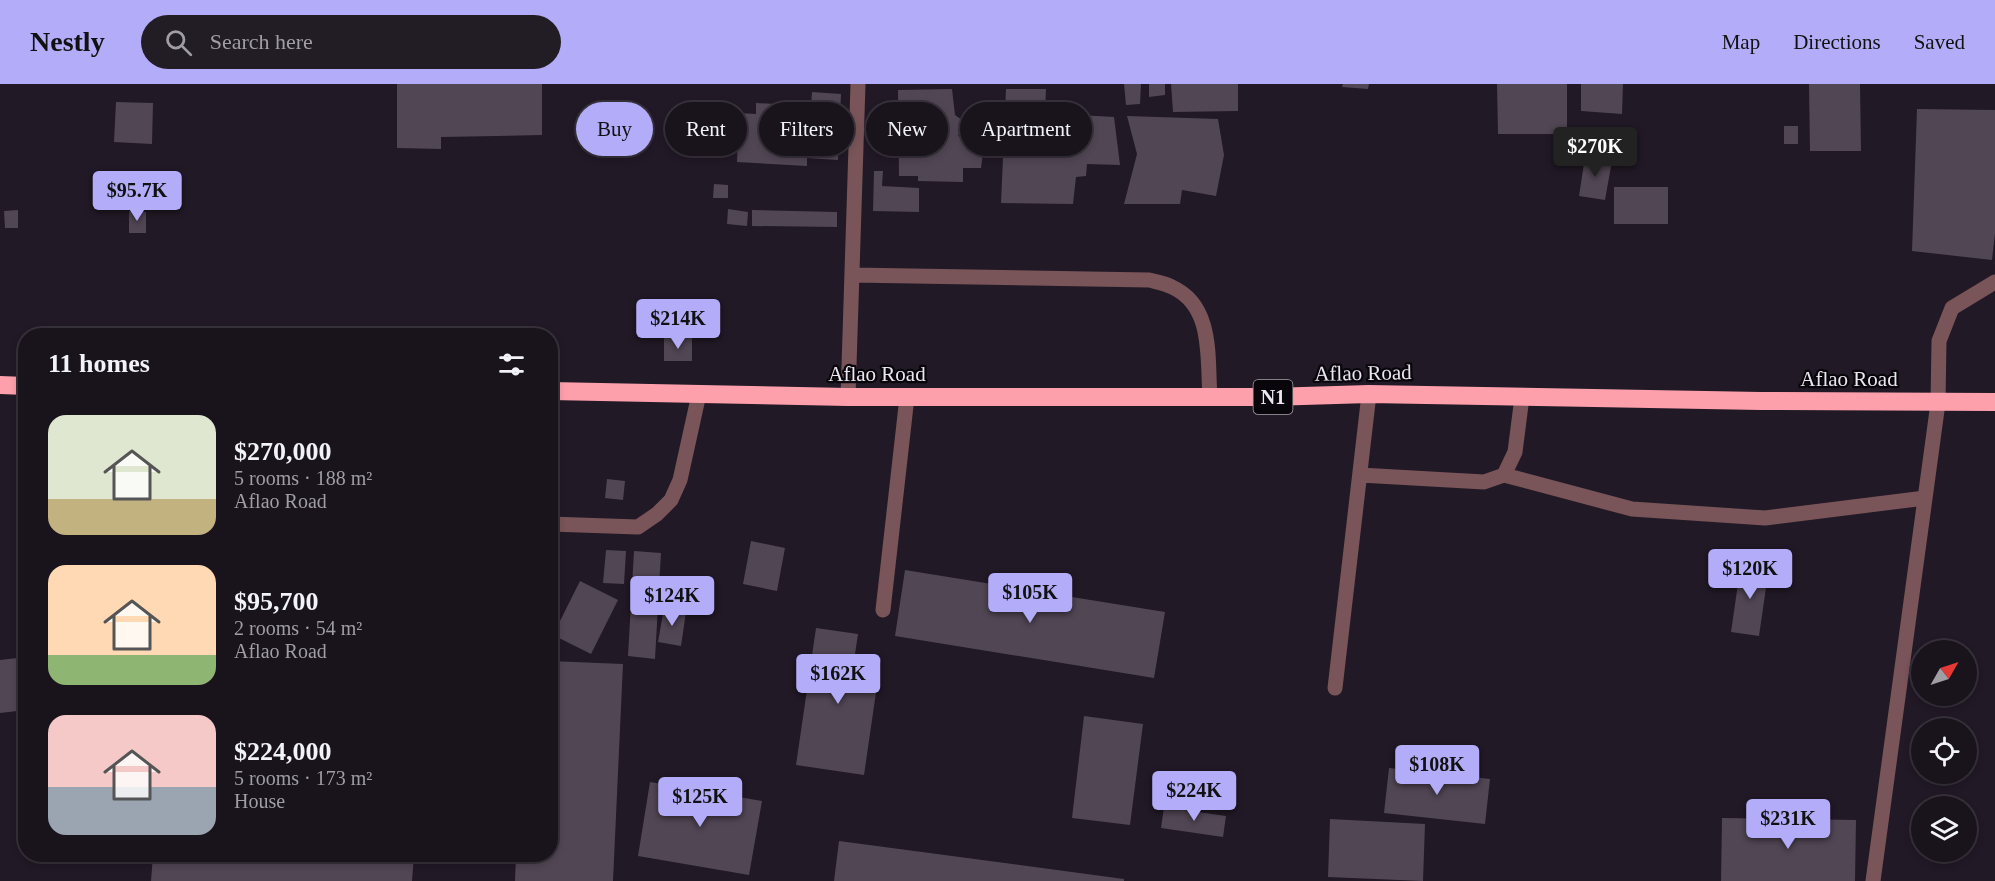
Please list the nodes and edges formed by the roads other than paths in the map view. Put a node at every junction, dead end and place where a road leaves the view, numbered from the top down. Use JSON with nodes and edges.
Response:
{"nodes":[{"id":1,"x":858,"y":84,"type":"edge"},
{"id":2,"x":852,"y":275,"type":"junction"},
{"id":3,"x":1995,"y":282,"type":"edge"},
{"id":4,"x":0,"y":385,"type":"edge"},
{"id":5,"x":18,"y":386,"type":"edge"},
{"id":6,"x":558,"y":391,"type":"edge"},
{"id":7,"x":699,"y":394,"type":"junction"},
{"id":8,"x":1369,"y":394,"type":"junction"},
{"id":9,"x":848,"y":397,"type":"junction"},
{"id":10,"x":907,"y":397,"type":"junction"},
{"id":11,"x":1210,"y":397,"type":"junction"},
{"id":12,"x":1522,"y":397,"type":"junction"},
{"id":13,"x":1995,"y":402,"type":"edge"},
{"id":14,"x":1938,"y":403,"type":"junction"},
{"id":15,"x":1360,"y":475,"type":"junction"},
{"id":16,"x":1504,"y":475,"type":"junction"},
{"id":17,"x":1925,"y":498,"type":"junction"},
{"id":18,"x":558,"y":524,"type":"edge"},
{"id":19,"x":883,"y":610,"type":"dead end"},
{"id":20,"x":1335,"y":688,"type":"dead end"},
{"id":21,"x":1873,"y":881,"type":"edge"}],
"edges":[{"from":1,"to":2,"type":"street"},
{"from":2,"to":9,"type":"street"},
{"from":2,"to":11,"type":"street"},
{"from":3,"to":14,"type":"street"},
{"from":4,"to":5,"type":"highway"},
{"from":6,"to":7,"type":"highway","name":"Aflao Road","number":"N1"},
{"from":7,"to":9,"type":"highway","name":"Aflao Road","number":"N1"},
{"from":7,"to":18,"type":"street"},
{"from":8,"to":11,"type":"highway","name":"Aflao Road","number":"N1"},
{"from":8,"to":12,"type":"highway","name":"Aflao Road","number":"N1"},
{"from":8,"to":15,"type":"street"},
{"from":9,"to":10,"type":"highway","name":"Aflao Road","number":"N1"},
{"from":10,"to":11,"type":"highway","name":"Aflao Road","number":"N1"},
{"from":10,"to":19,"type":"street"},
{"from":12,"to":14,"type":"highway","name":"Aflao Road","number":"N1"},
{"from":12,"to":16,"type":"street"},
{"from":13,"to":14,"type":"highway","name":"Aflao Road","number":"N1"},
{"from":14,"to":17,"type":"street"},
{"from":15,"to":16,"type":"street"},
{"from":15,"to":20,"type":"street"},
{"from":16,"to":17,"type":"street"},
{"from":17,"to":21,"type":"street"}]}
